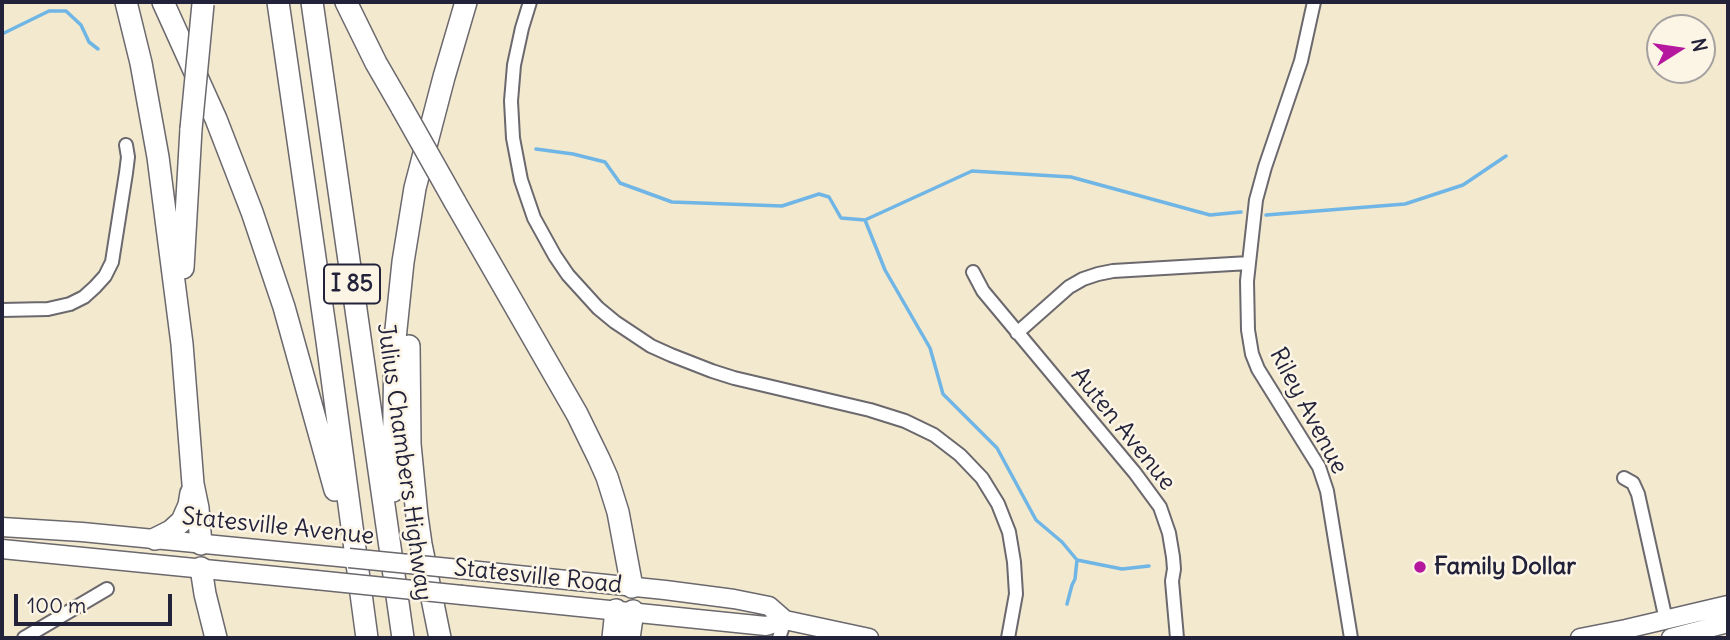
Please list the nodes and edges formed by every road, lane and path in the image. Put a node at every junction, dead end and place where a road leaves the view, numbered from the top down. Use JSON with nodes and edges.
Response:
{"nodes":[{"id":1,"x":126,"y":2,"type":"edge"},
{"id":2,"x":163,"y":2,"type":"edge"},
{"id":3,"x":176,"y":2,"type":"edge"},
{"id":4,"x":278,"y":2,"type":"edge"},
{"id":5,"x":312,"y":2,"type":"edge"},
{"id":6,"x":346,"y":2,"type":"edge"},
{"id":7,"x":466,"y":2,"type":"edge"},
{"id":8,"x":530,"y":2,"type":"edge"},
{"id":9,"x":1314,"y":2,"type":"edge"},
{"id":10,"x":203,"y":3,"type":"edge"},
{"id":11,"x":202,"y":88,"type":"junction"},
{"id":12,"x":434,"y":114,"type":"junction"},
{"id":13,"x":126,"y":145,"type":"dead end"},
{"id":14,"x":1249,"y":263,"type":"junction"},
{"id":15,"x":973,"y":272,"type":"dead end"},
{"id":16,"x":2,"y":310,"type":"edge"},
{"id":17,"x":1017,"y":333,"type":"junction"},
{"id":18,"x":182,"y":344,"type":"junction"},
{"id":19,"x":1624,"y":478,"type":"dead end"},
{"id":20,"x":193,"y":484,"type":"junction"},
{"id":21,"x":2,"y":527,"type":"edge"},
{"id":22,"x":155,"y":539,"type":"junction"},
{"id":23,"x":201,"y":544,"type":"junction"},
{"id":24,"x":2,"y":549,"type":"edge"},
{"id":25,"x":356,"y":563,"type":"junction"},
{"id":26,"x":393,"y":567,"type":"junction"},
{"id":27,"x":201,"y":569,"type":"junction"},
{"id":28,"x":632,"y":587,"type":"junction"},
{"id":29,"x":107,"y":589,"type":"dead end"},
{"id":30,"x":1728,"y":605,"type":"edge"},
{"id":31,"x":624,"y":611,"type":"junction"},
{"id":32,"x":785,"y":620,"type":"junction"},
{"id":33,"x":1666,"y":620,"type":"junction"},
{"id":34,"x":1728,"y":623,"type":"edge"},
{"id":35,"x":24,"y":638,"type":"edge"},
{"id":36,"x":216,"y":638,"type":"edge"},
{"id":37,"x":367,"y":638,"type":"edge"},
{"id":38,"x":403,"y":638,"type":"edge"},
{"id":39,"x":440,"y":638,"type":"edge"},
{"id":40,"x":613,"y":638,"type":"edge"},
{"id":41,"x":629,"y":638,"type":"edge"},
{"id":42,"x":779,"y":638,"type":"edge"},
{"id":43,"x":869,"y":638,"type":"edge"},
{"id":44,"x":1008,"y":638,"type":"edge"},
{"id":45,"x":1177,"y":638,"type":"edge"},
{"id":46,"x":1351,"y":638,"type":"edge"},
{"id":47,"x":1580,"y":638,"type":"edge"},
{"id":48,"x":1671,"y":638,"type":"edge"}],
"edges":[{"from":1,"to":18,"type":"highway"},
{"from":2,"to":11,"type":"highway"},
{"from":3,"to":11,"type":"highway"},
{"from":4,"to":25,"type":"highway","number":"I 85"},
{"from":5,"to":26,"type":"highway","name":"Julius Chambers Highway","number":"I 85"},
{"from":6,"to":28,"type":"highway","bridge":true},
{"from":7,"to":12,"type":"highway"},
{"from":8,"to":44,"type":"street"},
{"from":9,"to":14,"type":"street","name":"Riley Avenue"},
{"from":10,"to":18,"type":"highway","bridge":true},
{"from":11,"to":25,"type":"highway"},
{"from":12,"to":26,"type":"highway"},
{"from":12,"to":39,"type":"highway"},
{"from":13,"to":16,"type":"street"},
{"from":14,"to":17,"type":"street"},
{"from":14,"to":46,"type":"street","name":"Riley Avenue"},
{"from":15,"to":17,"type":"street","name":"Auten Avenue"},
{"from":17,"to":45,"type":"street","name":"Auten Avenue"},
{"from":18,"to":20,"type":"highway"},
{"from":19,"to":33,"type":"street"},
{"from":20,"to":22,"type":"highway"},
{"from":20,"to":23,"type":"highway"},
{"from":21,"to":22,"type":"main road","name":"Statesville Avenue"},
{"from":22,"to":23,"type":"main road","name":"Statesville Avenue"},
{"from":23,"to":27,"type":"main road"},
{"from":23,"to":28,"type":"main road","name":"Statesville Avenue","bridge":true},
{"from":24,"to":27,"type":"main road","name":"Statesville Avenue"},
{"from":25,"to":37,"type":"highway","number":"I 85"},
{"from":26,"to":38,"type":"highway","name":"Julius Chambers Highway","number":"I 85"},
{"from":27,"to":31,"type":"main road","name":"Statesville Road","bridge":true},
{"from":27,"to":36,"type":"highway"},
{"from":28,"to":31,"type":"main road"},
{"from":28,"to":32,"type":"main road","name":"Statesville Road"},
{"from":29,"to":35,"type":"street"},
{"from":30,"to":33,"type":"main road"},
{"from":31,"to":32,"type":"main road","name":"Statesville Road"},
{"from":31,"to":40,"type":"highway"},
{"from":31,"to":41,"type":"highway"},
{"from":32,"to":42,"type":"street"},
{"from":32,"to":43,"type":"main road","name":"Statesville Road"},
{"from":33,"to":47,"type":"main road"},
{"from":34,"to":48,"type":"main road"}]}
